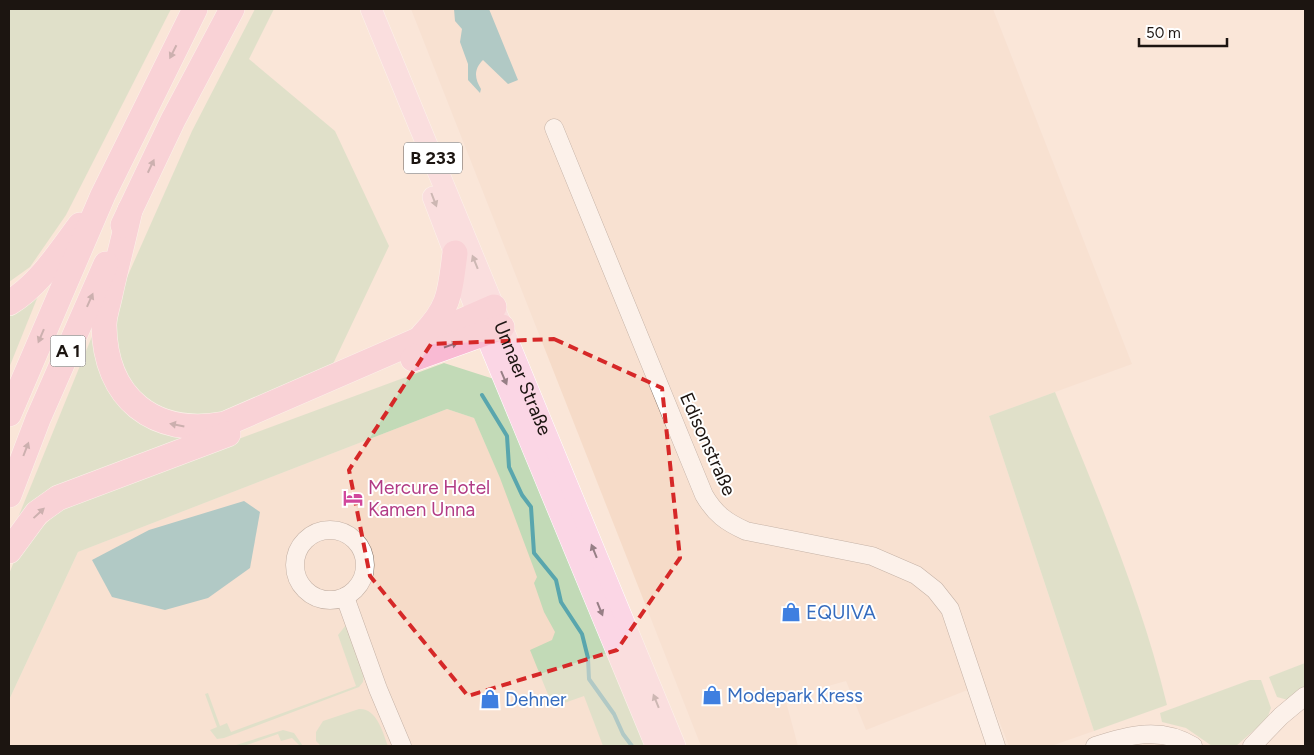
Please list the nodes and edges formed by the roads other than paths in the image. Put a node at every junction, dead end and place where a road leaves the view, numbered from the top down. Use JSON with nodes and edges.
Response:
{"nodes":[{"id":1,"x":195,"y":9,"type":"edge"},
{"id":2,"x":232,"y":9,"type":"edge"},
{"id":3,"x":357,"y":9,"type":"edge"},
{"id":4,"x":371,"y":9,"type":"edge"},
{"id":5,"x":554,"y":128,"type":"dead end"},
{"id":6,"x":103,"y":195,"type":"junction"},
{"id":7,"x":130,"y":210,"type":"junction"},
{"id":8,"x":455,"y":253,"type":"junction"},
{"id":9,"x":9,"y":303,"type":"edge"},
{"id":10,"x":490,"y":320,"type":"junction"},
{"id":11,"x":418,"y":340,"type":"junction"},
{"id":12,"x":9,"y":414,"type":"edge"},
{"id":13,"x":9,"y":495,"type":"edge"},
{"id":14,"x":9,"y":551,"type":"edge"},
{"id":15,"x":345,"y":597,"type":"junction"},
{"id":16,"x":378,"y":689,"type":"junction"},
{"id":17,"x":1305,"y":696,"type":"edge"},
{"id":18,"x":392,"y":746,"type":"edge"},
{"id":19,"x":402,"y":746,"type":"edge"},
{"id":20,"x":656,"y":746,"type":"edge"},
{"id":21,"x":675,"y":746,"type":"edge"},
{"id":22,"x":996,"y":746,"type":"edge"},
{"id":23,"x":1095,"y":746,"type":"edge"},
{"id":24,"x":1193,"y":746,"type":"edge"},
{"id":25,"x":1252,"y":746,"type":"edge"}],
"edges":[{"from":1,"to":6,"type":"highway","number":"A 1","one_way":true},
{"from":7,"to":2,"type":"highway","number":"A 1","one_way":true},
{"from":3,"to":8,"type":"main road","name":"Unnaer Straße","number":"B 233","one_way":true},
{"from":10,"to":4,"type":"main road","name":"Unnaer Straße","number":"B 233","one_way":true},
{"from":5,"to":22,"type":"street","name":"Edisonstraße"},
{"from":6,"to":9,"type":"highway"},
{"from":6,"to":12,"type":"highway","number":"A 1","one_way":true},
{"from":11,"to":7,"type":"highway","one_way":true},
{"from":13,"to":7,"type":"highway","number":"A 1","one_way":true},
{"from":8,"to":10,"type":"main road","name":"Unnaer Straße","number":"B 233"},
{"from":8,"to":11,"type":"highway"},
{"from":10,"to":11,"type":"highway"},
{"from":14,"to":10,"type":"highway","one_way":true},
{"from":10,"to":20,"type":"main road","name":"Unnaer Straße","one_way":true},
{"from":21,"to":10,"type":"main road","name":"Unnaer Straße","one_way":true},
{"from":15,"to":15,"type":"street"},
{"from":15,"to":16,"type":"street"},
{"from":16,"to":18,"type":"street"},
{"from":16,"to":19,"type":"street"},
{"from":17,"to":25,"type":"street"},
{"from":23,"to":24,"type":"street"}]}
